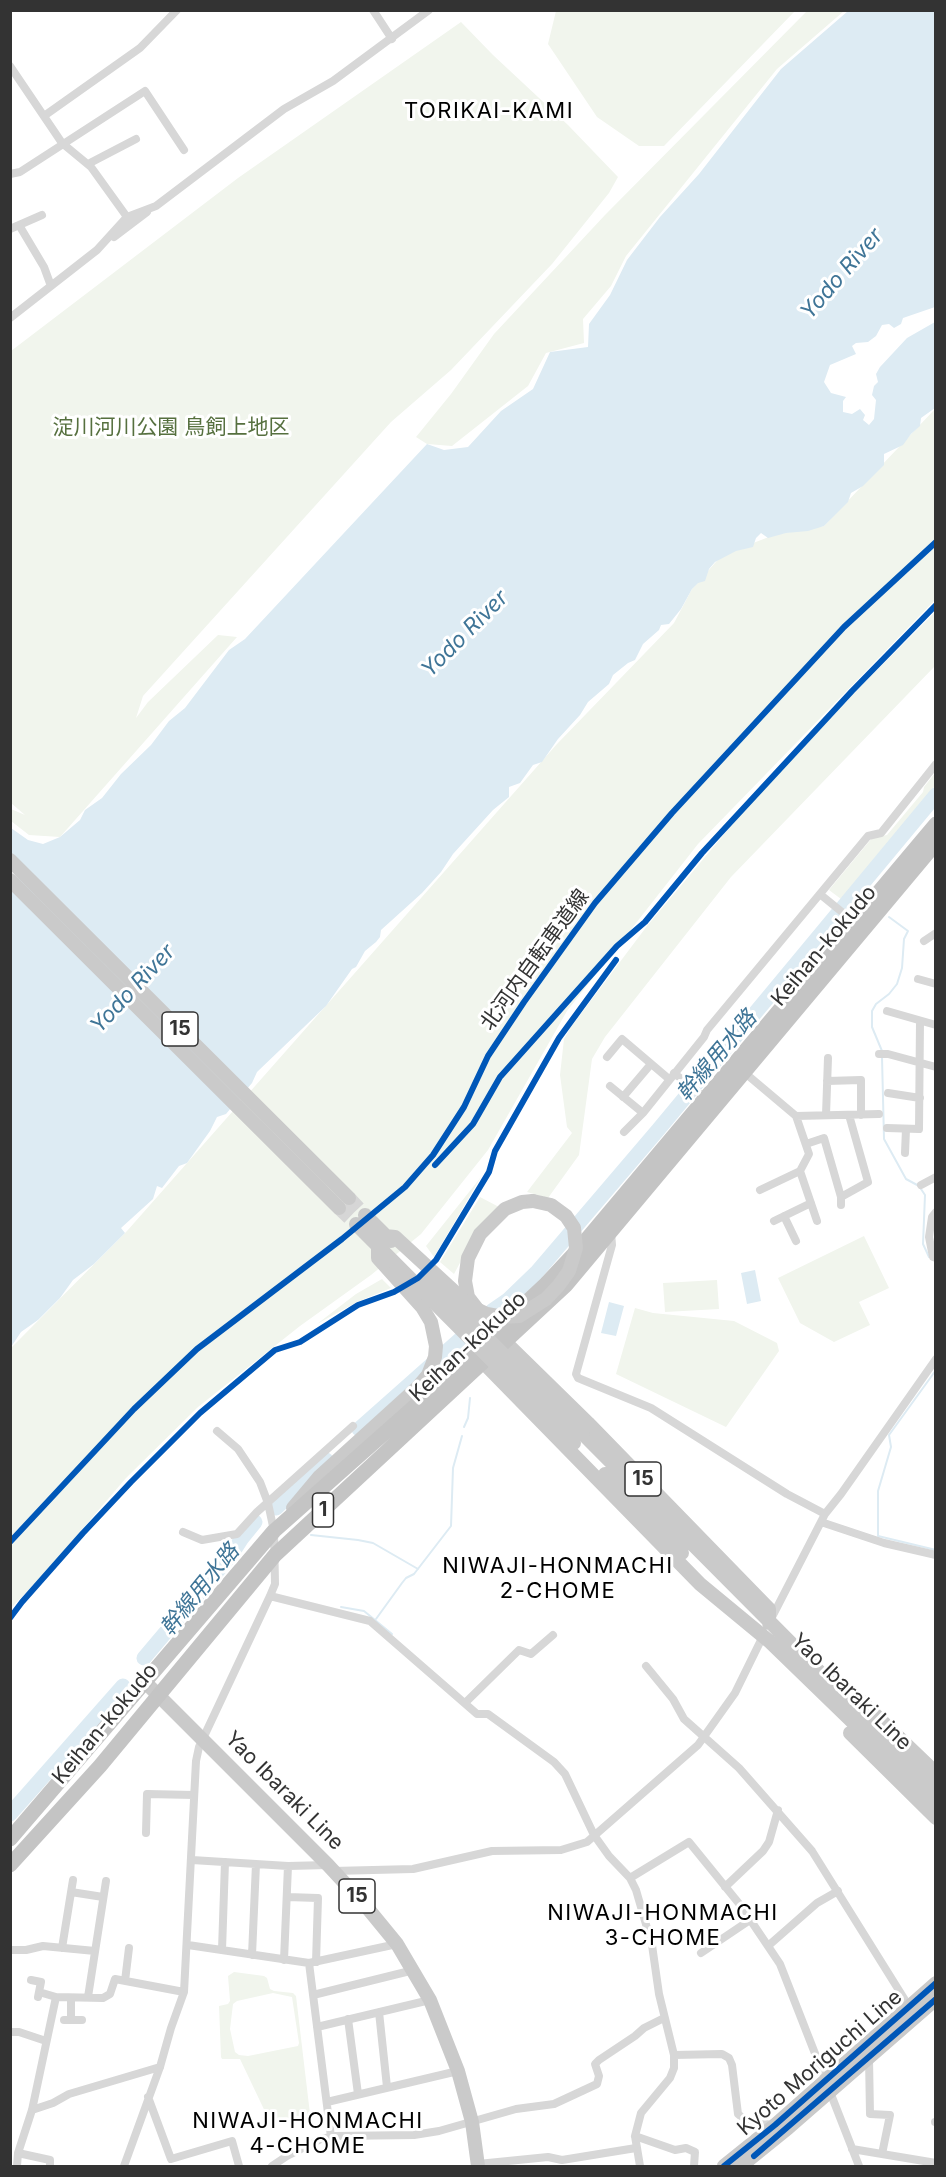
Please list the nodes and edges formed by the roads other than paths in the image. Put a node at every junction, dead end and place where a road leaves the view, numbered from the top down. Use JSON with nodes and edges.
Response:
{"nodes":[{"id":1,"x":177,"y":10,"type":"edge"},
{"id":2,"x":374,"y":10,"type":"edge"},
{"id":3,"x":429,"y":10,"type":"edge"},
{"id":4,"x":392,"y":39,"type":"junction"},
{"id":5,"x":10,"y":66,"type":"edge"},
{"id":6,"x":14,"y":79,"type":"edge"},
{"id":7,"x":44,"y":116,"type":"junction"},
{"id":8,"x":135,"y":139,"type":"dead end"},
{"id":9,"x":63,"y":143,"type":"junction"},
{"id":10,"x":184,"y":150,"type":"dead end"},
{"id":11,"x":88,"y":164,"type":"junction"},
{"id":12,"x":10,"y":174,"type":"edge"},
{"id":13,"x":156,"y":206,"type":"junction"},
{"id":14,"x":42,"y":215,"type":"dead end"},
{"id":15,"x":127,"y":217,"type":"junction"},
{"id":16,"x":20,"y":225,"type":"junction"},
{"id":17,"x":10,"y":229,"type":"edge"},
{"id":18,"x":97,"y":250,"type":"junction"},
{"id":19,"x":51,"y":286,"type":"junction"},
{"id":20,"x":10,"y":318,"type":"edge"},
{"id":21,"x":936,"y":764,"type":"edge"},
{"id":22,"x":936,"y":824,"type":"edge"},
{"id":23,"x":933,"y":852,"type":"edge"},
{"id":24,"x":10,"y":860,"type":"edge"},
{"id":25,"x":10,"y":880,"type":"edge"},
{"id":26,"x":821,"y":894,"type":"junction"},
{"id":27,"x":848,"y":918,"type":"junction"},
{"id":28,"x":936,"y":933,"type":"edge"},
{"id":29,"x":924,"y":941,"type":"dead end"},
{"id":30,"x":918,"y":979,"type":"dead end"},
{"id":31,"x":936,"y":984,"type":"edge"},
{"id":32,"x":887,"y":1011,"type":"dead end"},
{"id":33,"x":920,"y":1021,"type":"junction"},
{"id":34,"x":936,"y":1025,"type":"edge"},
{"id":35,"x":879,"y":1054,"type":"dead end"},
{"id":36,"x":607,"y":1057,"type":"dead end"},
{"id":37,"x":828,"y":1058,"type":"dead end"},
{"id":38,"x":920,"y":1062,"type":"junction"},
{"id":39,"x":651,"y":1064,"type":"junction"},
{"id":40,"x":936,"y":1067,"type":"edge"},
{"id":41,"x":745,"y":1072,"type":"junction"},
{"id":42,"x":672,"y":1076,"type":"junction"},
{"id":43,"x":827,"y":1081,"type":"junction"},
{"id":44,"x":610,"y":1086,"type":"dead end"},
{"id":45,"x":888,"y":1093,"type":"dead end"},
{"id":46,"x":701,"y":1095,"type":"junction"},
{"id":47,"x":623,"y":1097,"type":"junction"},
{"id":48,"x":920,"y":1098,"type":"junction"},
{"id":49,"x":643,"y":1113,"type":"junction"},
{"id":50,"x":861,"y":1114,"type":"junction"},
{"id":51,"x":879,"y":1114,"type":"dead end"},
{"id":52,"x":826,"y":1115,"type":"junction"},
{"id":53,"x":849,"y":1115,"type":"junction"},
{"id":54,"x":796,"y":1116,"type":"junction"},
{"id":55,"x":887,"y":1128,"type":"dead end"},
{"id":56,"x":906,"y":1129,"type":"junction"},
{"id":57,"x":624,"y":1132,"type":"dead end"},
{"id":58,"x":806,"y":1144,"type":"junction"},
{"id":59,"x":905,"y":1153,"type":"dead end"},
{"id":60,"x":800,"y":1171,"type":"junction"},
{"id":61,"x":936,"y":1177,"type":"edge"},
{"id":62,"x":921,"y":1185,"type":"dead end"},
{"id":63,"x":760,"y":1190,"type":"dead end"},
{"id":64,"x":811,"y":1203,"type":"junction"},
{"id":65,"x":936,"y":1212,"type":"edge"},
{"id":66,"x":784,"y":1216,"type":"junction"},
{"id":67,"x":361,"y":1219,"type":"tunnel mouth"},
{"id":68,"x":774,"y":1221,"type":"dead end"},
{"id":69,"x":817,"y":1221,"type":"dead end"},
{"id":70,"x":611,"y":1232,"type":"junction"},
{"id":71,"x":382,"y":1241,"type":"junction"},
{"id":72,"x":796,"y":1241,"type":"dead end"},
{"id":73,"x":936,"y":1258,"type":"edge"},
{"id":74,"x":500,"y":1337,"type":"junction"},
{"id":75,"x":473,"y":1351,"type":"junction"},
{"id":76,"x":936,"y":1359,"type":"edge"},
{"id":77,"x":484,"y":1363,"type":"junction"},
{"id":78,"x":353,"y":1426,"type":"dead end"},
{"id":79,"x":217,"y":1431,"type":"dead end"},
{"id":80,"x":579,"y":1439,"type":"junction"},
{"id":81,"x":341,"y":1446,"type":"junction"},
{"id":82,"x":268,"y":1503,"type":"junction"},
{"id":83,"x":823,"y":1518,"type":"junction"},
{"id":84,"x":274,"y":1531,"type":"junction"},
{"id":85,"x":183,"y":1532,"type":"dead end"},
{"id":86,"x":275,"y":1555,"type":"junction"},
{"id":87,"x":936,"y":1555,"type":"edge"},
{"id":88,"x":270,"y":1596,"type":"junction"},
{"id":89,"x":736,"y":1612,"type":"junction"},
{"id":90,"x":769,"y":1623,"type":"junction"},
{"id":91,"x":553,"y":1635,"type":"dead end"},
{"id":92,"x":762,"y":1637,"type":"junction"},
{"id":93,"x":802,"y":1654,"type":"junction"},
{"id":94,"x":646,"y":1666,"type":"dead end"},
{"id":95,"x":145,"y":1683,"type":"junction"},
{"id":96,"x":158,"y":1694,"type":"junction"},
{"id":97,"x":465,"y":1703,"type":"junction"},
{"id":98,"x":704,"y":1737,"type":"junction"},
{"id":99,"x":203,"y":1739,"type":"junction"},
{"id":100,"x":936,"y":1773,"type":"edge"},
{"id":101,"x":936,"y":1789,"type":"edge"},
{"id":102,"x":194,"y":1795,"type":"junction"},
{"id":103,"x":936,"y":1803,"type":"edge"},
{"id":104,"x":778,"y":1810,"type":"junction"},
{"id":105,"x":936,"y":1818,"type":"edge"},
{"id":106,"x":146,"y":1833,"type":"dead end"},
{"id":107,"x":594,"y":1835,"type":"junction"},
{"id":108,"x":10,"y":1839,"type":"edge"},
{"id":109,"x":192,"y":1860,"type":"junction"},
{"id":110,"x":225,"y":1862,"type":"junction"},
{"id":111,"x":10,"y":1864,"type":"edge"},
{"id":112,"x":256,"y":1864,"type":"junction"},
{"id":113,"x":288,"y":1866,"type":"junction"},
{"id":114,"x":331,"y":1868,"type":"junction"},
{"id":115,"x":630,"y":1878,"type":"junction"},
{"id":116,"x":73,"y":1880,"type":"dead end"},
{"id":117,"x":105,"y":1881,"type":"dead end"},
{"id":118,"x":725,"y":1887,"type":"junction"},
{"id":119,"x":838,"y":1891,"type":"junction"},
{"id":120,"x":71,"y":1892,"type":"junction"},
{"id":121,"x":103,"y":1897,"type":"junction"},
{"id":122,"x":286,"y":1897,"type":"junction"},
{"id":123,"x":750,"y":1920,"type":"junction"},
{"id":124,"x":397,"y":1944,"type":"junction"},
{"id":125,"x":188,"y":1945,"type":"junction"},
{"id":126,"x":768,"y":1946,"type":"junction"},
{"id":127,"x":62,"y":1948,"type":"junction"},
{"id":128,"x":129,"y":1948,"type":"dead end"},
{"id":129,"x":10,"y":1950,"type":"edge"},
{"id":130,"x":222,"y":1950,"type":"junction"},
{"id":131,"x":95,"y":1951,"type":"junction"},
{"id":132,"x":701,"y":1953,"type":"dead end"},
{"id":133,"x":252,"y":1955,"type":"junction"},
{"id":134,"x":284,"y":1960,"type":"junction"},
{"id":135,"x":312,"y":1963,"type":"junction"},
{"id":136,"x":414,"y":1970,"type":"junction"},
{"id":137,"x":31,"y":1980,"type":"dead end"},
{"id":138,"x":125,"y":1981,"type":"junction"},
{"id":139,"x":936,"y":1983,"type":"edge"},
{"id":140,"x":184,"y":1992,"type":"junction"},
{"id":141,"x":313,"y":1995,"type":"junction"},
{"id":142,"x":56,"y":1997,"type":"junction"},
{"id":143,"x":88,"y":1997,"type":"junction"},
{"id":144,"x":71,"y":1998,"type":"junction"},
{"id":145,"x":936,"y":1999,"type":"edge"},
{"id":146,"x":430,"y":2000,"type":"junction"},
{"id":147,"x":378,"y":2012,"type":"junction"},
{"id":148,"x":913,"y":2012,"type":"junction"},
{"id":149,"x":664,"y":2018,"type":"junction"},
{"id":150,"x":348,"y":2019,"type":"junction"},
{"id":151,"x":82,"y":2020,"type":"dead end"},
{"id":152,"x":317,"y":2027,"type":"junction"},
{"id":153,"x":10,"y":2032,"type":"edge"},
{"id":154,"x":46,"y":2041,"type":"junction"},
{"id":155,"x":674,"y":2055,"type":"junction"},
{"id":156,"x":869,"y":2058,"type":"junction"},
{"id":157,"x":160,"y":2067,"type":"junction"},
{"id":158,"x":458,"y":2071,"type":"junction"},
{"id":159,"x":828,"y":2086,"type":"junction"},
{"id":160,"x":387,"y":2087,"type":"junction"},
{"id":161,"x":358,"y":2094,"type":"junction"},
{"id":162,"x":148,"y":2097,"type":"junction"},
{"id":163,"x":327,"y":2102,"type":"junction"},
{"id":164,"x":32,"y":2110,"type":"junction"},
{"id":165,"x":472,"y":2122,"type":"junction"},
{"id":166,"x":781,"y":2127,"type":"junction"},
{"id":167,"x":635,"y":2136,"type":"junction"},
{"id":168,"x":331,"y":2137,"type":"junction"},
{"id":169,"x":636,"y":2148,"type":"junction"},
{"id":170,"x":852,"y":2149,"type":"junction"},
{"id":171,"x":18,"y":2153,"type":"junction"},
{"id":172,"x":882,"y":2154,"type":"junction"},
{"id":173,"x":575,"y":2162,"type":"edge"},
{"id":174,"x":936,"y":2163,"type":"edge"},
{"id":175,"x":478,"y":2165,"type":"edge"},
{"id":176,"x":17,"y":2166,"type":"edge"},
{"id":177,"x":50,"y":2166,"type":"edge"},
{"id":178,"x":124,"y":2166,"type":"edge"},
{"id":179,"x":239,"y":2166,"type":"edge"},
{"id":180,"x":272,"y":2166,"type":"edge"},
{"id":181,"x":640,"y":2166,"type":"edge"},
{"id":182,"x":694,"y":2166,"type":"edge"},
{"id":183,"x":724,"y":2166,"type":"edge"},
{"id":184,"x":741,"y":2166,"type":"edge"},
{"id":185,"x":859,"y":2166,"type":"edge"}],
"edges":[{"from":1,"to":7,"type":"street"},
{"from":2,"to":4,"type":"street"},
{"from":3,"to":4,"type":"street"},
{"from":4,"to":13,"type":"street"},
{"from":5,"to":6,"type":"street"},
{"from":6,"to":7,"type":"street"},
{"from":7,"to":9,"type":"street"},
{"from":8,"to":11,"type":"street"},
{"from":9,"to":10,"type":"street"},
{"from":9,"to":11,"type":"street"},
{"from":9,"to":12,"type":"street"},
{"from":11,"to":15,"type":"street"},
{"from":13,"to":15,"type":"street"},
{"from":13,"to":18,"type":"street"},
{"from":14,"to":16,"type":"street"},
{"from":15,"to":18,"type":"street"},
{"from":16,"to":17,"type":"street"},
{"from":16,"to":19,"type":"street"},
{"from":18,"to":19,"type":"street"},
{"from":19,"to":20,"type":"street"},
{"from":21,"to":26,"type":"street"},
{"from":22,"to":27,"type":"highway","name":"Keihan-kokudo","number":"1"},
{"from":23,"to":41,"type":"highway","name":"Keihan-kokudo","number":"1"},
{"from":24,"to":25,"type":"main road","number":"15"},
{"from":26,"to":27,"type":"street"},
{"from":26,"to":42,"type":"street"},
{"from":27,"to":46,"type":"highway","name":"Keihan-kokudo","number":"1"},
{"from":28,"to":29,"type":"street"},
{"from":30,"to":31,"type":"street"},
{"from":32,"to":33,"type":"street"},
{"from":33,"to":34,"type":"street"},
{"from":33,"to":38,"type":"street"},
{"from":35,"to":38,"type":"street"},
{"from":36,"to":39,"type":"street"},
{"from":37,"to":43,"type":"street"},
{"from":38,"to":40,"type":"street"},
{"from":38,"to":48,"type":"street"},
{"from":39,"to":42,"type":"street"},
{"from":39,"to":47,"type":"street"},
{"from":41,"to":54,"type":"street"},
{"from":41,"to":70,"type":"highway","name":"Keihan-kokudo","number":"1"},
{"from":42,"to":46,"type":"street"},
{"from":42,"to":49,"type":"street"},
{"from":43,"to":50,"type":"street"},
{"from":43,"to":52,"type":"street"},
{"from":44,"to":47,"type":"street"},
{"from":45,"to":48,"type":"street"},
{"from":46,"to":74,"type":"highway","name":"Keihan-kokudo","number":"1"},
{"from":47,"to":49,"type":"street"},
{"from":48,"to":56,"type":"street"},
{"from":49,"to":57,"type":"street"},
{"from":50,"to":51,"type":"street"},
{"from":50,"to":53,"type":"street"},
{"from":52,"to":53,"type":"street"},
{"from":52,"to":54,"type":"street"},
{"from":53,"to":58,"type":"street"},
{"from":54,"to":58,"type":"street"},
{"from":55,"to":56,"type":"street"},
{"from":56,"to":59,"type":"street"},
{"from":58,"to":60,"type":"street"},
{"from":60,"to":63,"type":"street"},
{"from":60,"to":64,"type":"street"},
{"from":61,"to":62,"type":"street"},
{"from":64,"to":66,"type":"street"},
{"from":64,"to":69,"type":"street"},
{"from":65,"to":73,"type":"street"},
{"from":66,"to":68,"type":"street"},
{"from":66,"to":72,"type":"street"},
{"from":67,"to":71,"type":"main road","number":"15","bridge":true},
{"from":70,"to":74,"type":"highway","name":"Keihan-kokudo","number":"1"},
{"from":70,"to":83,"type":"street"},
{"from":71,"to":74,"type":"main road","number":"15","bridge":true},
{"from":71,"to":80,"type":"main road","number":"15","bridge":true},
{"from":71,"to":81,"type":"main road"},
{"from":74,"to":75,"type":"highway","name":"Keihan-kokudo","number":"1"},
{"from":74,"to":77,"type":"highway","name":"Keihan-kokudo","number":"1"},
{"from":74,"to":90,"type":"main road","number":"15"},
{"from":75,"to":77,"type":"main road","number":"15"},
{"from":75,"to":84,"type":"highway","name":"Keihan-kokudo","number":"1"},
{"from":76,"to":83,"type":"street"},
{"from":77,"to":86,"type":"highway","name":"Keihan-kokudo","number":"1"},
{"from":77,"to":89,"type":"main road","number":"15"},
{"from":78,"to":81,"type":"street"},
{"from":79,"to":82,"type":"street"},
{"from":80,"to":89,"type":"main road","number":"15"},
{"from":80,"to":90,"type":"main road","number":"15"},
{"from":81,"to":82,"type":"street"},
{"from":81,"to":84,"type":"main road"},
{"from":82,"to":84,"type":"street"},
{"from":82,"to":85,"type":"street"},
{"from":83,"to":87,"type":"street"},
{"from":83,"to":90,"type":"street"},
{"from":84,"to":86,"type":"street"},
{"from":84,"to":95,"type":"highway","name":"Keihan-kokudo","number":"1"},
{"from":86,"to":88,"type":"street"},
{"from":86,"to":96,"type":"highway","name":"Keihan-kokudo","number":"1"},
{"from":88,"to":97,"type":"street"},
{"from":88,"to":99,"type":"street"},
{"from":89,"to":92,"type":"main road","name":"Yao Ibaraki Line","number":"15"},
{"from":90,"to":92,"type":"street"},
{"from":90,"to":93,"type":"main road","name":"Yao Ibaraki Line","number":"15"},
{"from":91,"to":97,"type":"street"},
{"from":92,"to":98,"type":"street"},
{"from":92,"to":103,"type":"main road","name":"Yao Ibaraki Line","number":"15"},
{"from":92,"to":105,"type":"main road","number":"15"},
{"from":93,"to":100,"type":"main road","number":"15"},
{"from":93,"to":101,"type":"main road","name":"Yao Ibaraki Line","number":"15"},
{"from":94,"to":98,"type":"street"},
{"from":95,"to":96,"type":"main road","name":"Yao Ibaraki Line","number":"15"},
{"from":95,"to":108,"type":"highway","name":"Keihan-kokudo","number":"1"},
{"from":96,"to":99,"type":"main road","name":"Yao Ibaraki Line","number":"15"},
{"from":96,"to":111,"type":"highway","name":"Keihan-kokudo","number":"1"},
{"from":97,"to":107,"type":"street"},
{"from":98,"to":104,"type":"street"},
{"from":98,"to":107,"type":"street"},
{"from":99,"to":102,"type":"street"},
{"from":99,"to":114,"type":"main road","name":"Yao Ibaraki Line","number":"15"},
{"from":102,"to":106,"type":"street"},
{"from":102,"to":109,"type":"street"},
{"from":104,"to":118,"type":"street"},
{"from":104,"to":119,"type":"street"},
{"from":107,"to":114,"type":"street"},
{"from":107,"to":115,"type":"street"},
{"from":109,"to":110,"type":"street"},
{"from":109,"to":125,"type":"street"},
{"from":110,"to":112,"type":"street"},
{"from":110,"to":130,"type":"street"},
{"from":112,"to":113,"type":"street"},
{"from":112,"to":133,"type":"street"},
{"from":113,"to":114,"type":"street"},
{"from":113,"to":122,"type":"street"},
{"from":114,"to":124,"type":"main road","name":"Yao Ibaraki Line","number":"15"},
{"from":115,"to":118,"type":"street"},
{"from":115,"to":149,"type":"street"},
{"from":116,"to":120,"type":"street"},
{"from":117,"to":121,"type":"street"},
{"from":118,"to":123,"type":"street"},
{"from":119,"to":126,"type":"street"},
{"from":119,"to":148,"type":"street"},
{"from":120,"to":121,"type":"street"},
{"from":120,"to":127,"type":"street"},
{"from":121,"to":131,"type":"street"},
{"from":122,"to":134,"type":"street"},
{"from":122,"to":135,"type":"street"},
{"from":123,"to":126,"type":"street"},
{"from":123,"to":132,"type":"street"},
{"from":124,"to":135,"type":"street"},
{"from":124,"to":136,"type":"main road","name":"Yao Ibaraki Line","number":"15"},
{"from":125,"to":130,"type":"street"},
{"from":125,"to":140,"type":"street"},
{"from":126,"to":159,"type":"street"},
{"from":127,"to":129,"type":"street"},
{"from":127,"to":131,"type":"street"},
{"from":128,"to":138,"type":"street"},
{"from":130,"to":133,"type":"street"},
{"from":131,"to":143,"type":"street"},
{"from":133,"to":134,"type":"street"},
{"from":134,"to":135,"type":"street"},
{"from":135,"to":141,"type":"street"},
{"from":136,"to":141,"type":"street"},
{"from":136,"to":146,"type":"main road","name":"Yao Ibaraki Line","number":"15"},
{"from":137,"to":142,"type":"street"},
{"from":138,"to":140,"type":"street"},
{"from":138,"to":143,"type":"street"},
{"from":139,"to":148,"type":"main road","name":"Kyoto Moriguchi Line"},
{"from":140,"to":157,"type":"street"},
{"from":141,"to":152,"type":"street"},
{"from":142,"to":144,"type":"street"},
{"from":142,"to":154,"type":"street"},
{"from":143,"to":144,"type":"street"},
{"from":144,"to":151,"type":"street"},
{"from":145,"to":148,"type":"main road","name":"Kyoto Moriguchi Line"},
{"from":146,"to":147,"type":"street"},
{"from":146,"to":158,"type":"main road","name":"Yao Ibaraki Line","number":"15"},
{"from":147,"to":150,"type":"street"},
{"from":147,"to":160,"type":"street"},
{"from":148,"to":156,"type":"main road","name":"Kyoto Moriguchi Line"},
{"from":148,"to":159,"type":"main road","name":"Kyoto Moriguchi Line"},
{"from":149,"to":155,"type":"street"},
{"from":149,"to":165,"type":"street"},
{"from":150,"to":152,"type":"street"},
{"from":150,"to":161,"type":"street"},
{"from":152,"to":163,"type":"street"},
{"from":153,"to":154,"type":"street"},
{"from":154,"to":164,"type":"street"},
{"from":155,"to":166,"type":"street"},
{"from":155,"to":167,"type":"street"},
{"from":156,"to":159,"type":"main road","name":"Kyoto Moriguchi Line"},
{"from":156,"to":172,"type":"street"},
{"from":157,"to":162,"type":"street"},
{"from":157,"to":164,"type":"street"},
{"from":158,"to":160,"type":"street"},
{"from":158,"to":165,"type":"main road","name":"Yao Ibaraki Line","number":"15"},
{"from":159,"to":166,"type":"main road","name":"Kyoto Moriguchi Line"},
{"from":159,"to":170,"type":"street"},
{"from":160,"to":161,"type":"street"},
{"from":161,"to":163,"type":"street"},
{"from":162,"to":178,"type":"street"},
{"from":162,"to":179,"type":"street"},
{"from":163,"to":168,"type":"street"},
{"from":164,"to":171,"type":"street"},
{"from":165,"to":168,"type":"street"},
{"from":165,"to":175,"type":"main road","name":"Yao Ibaraki Line","number":"15"},
{"from":166,"to":183,"type":"main road","name":"Kyoto Moriguchi Line"},
{"from":166,"to":184,"type":"main road","name":"Kyoto Moriguchi Line"},
{"from":167,"to":169,"type":"street"},
{"from":167,"to":182,"type":"street"},
{"from":168,"to":180,"type":"street"},
{"from":169,"to":173,"type":"street"},
{"from":169,"to":181,"type":"street"},
{"from":170,"to":172,"type":"street"},
{"from":170,"to":185,"type":"street"},
{"from":171,"to":176,"type":"street"},
{"from":171,"to":177,"type":"street"},
{"from":172,"to":174,"type":"street"},
{"from":173,"to":175,"type":"street"}]}
